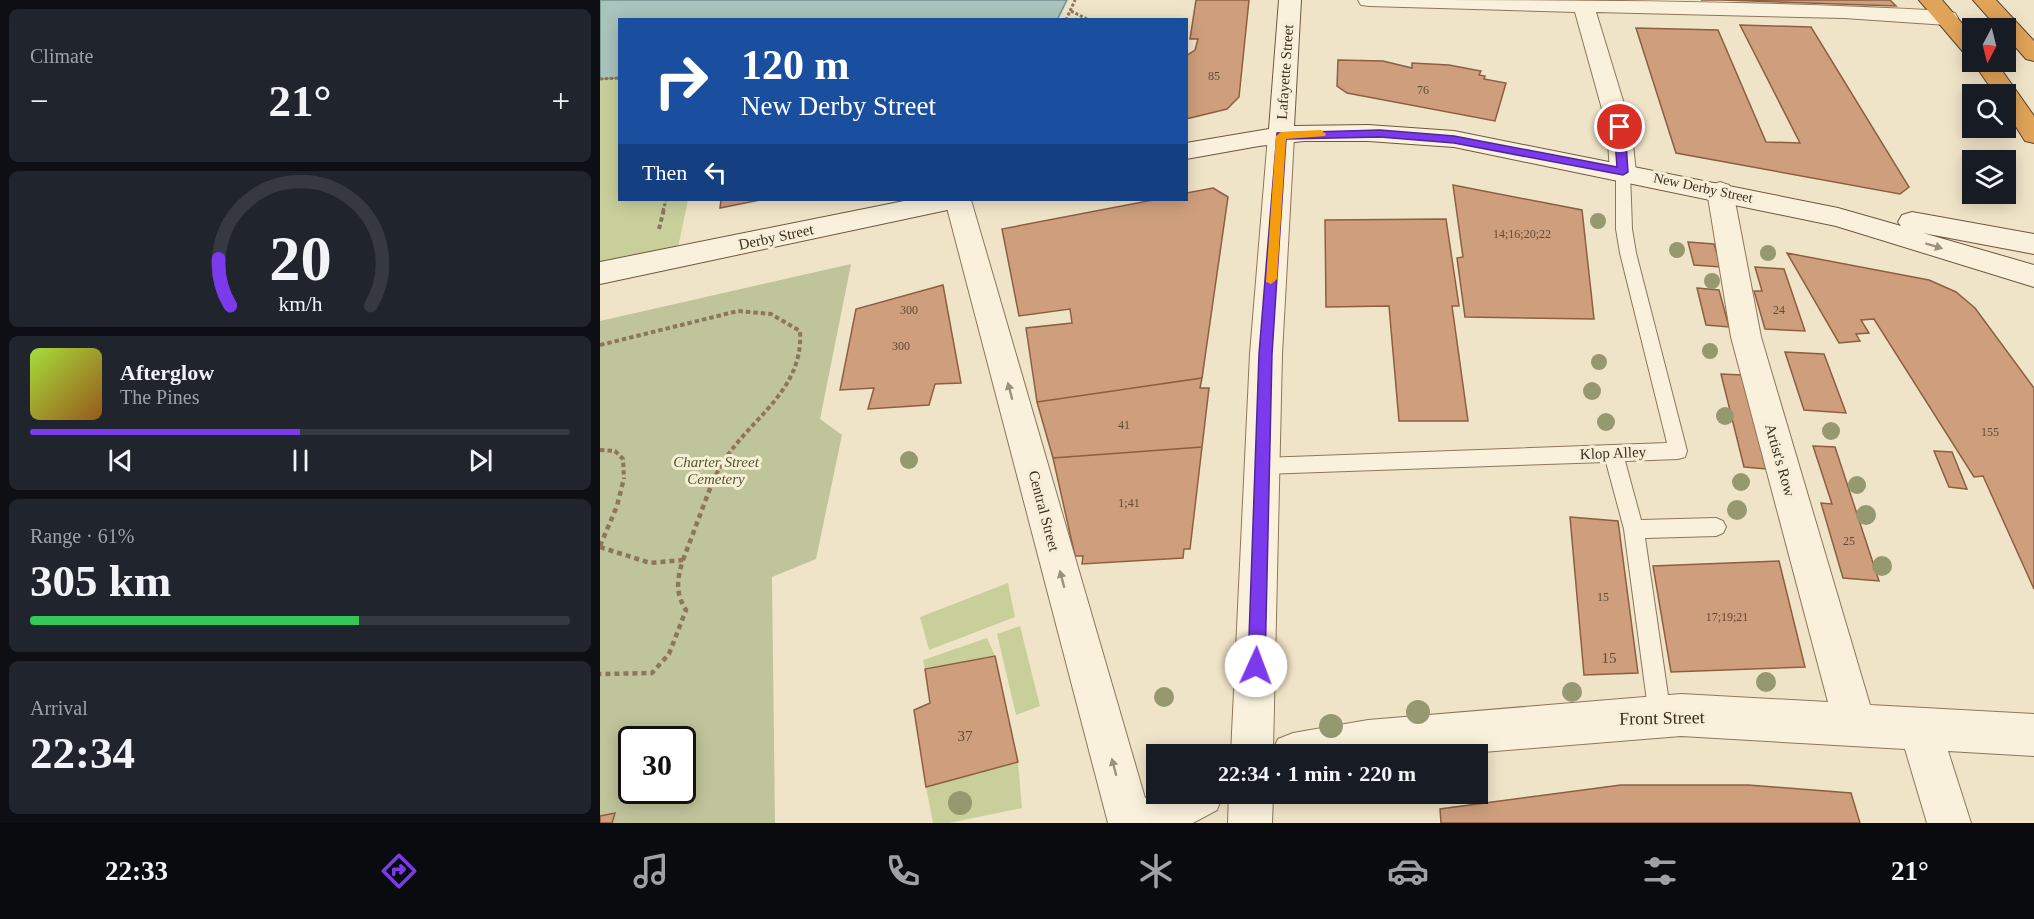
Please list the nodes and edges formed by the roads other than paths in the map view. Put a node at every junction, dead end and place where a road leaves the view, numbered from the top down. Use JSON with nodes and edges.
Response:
{"nodes":[{"id":1,"x":1290,"y":0,"type":"edge"},
{"id":2,"x":1369,"y":0,"type":"edge"},
{"id":3,"x":1930,"y":0,"type":"edge"},
{"id":4,"x":1984,"y":0,"type":"edge"},
{"id":5,"x":1583,"y":2,"type":"edge"},
{"id":6,"x":1947,"y":18,"type":"junction"},
{"id":7,"x":1962,"y":36,"type":"edge"},
{"id":8,"x":2034,"y":54,"type":"edge"},
{"id":9,"x":1992,"y":72,"type":"edge"},
{"id":10,"x":2034,"y":135,"type":"edge"},
{"id":11,"x":1281,"y":136,"type":"junction"},
{"id":12,"x":1188,"y":152,"type":"edge"},
{"id":13,"x":1623,"y":172,"type":"junction"},
{"id":14,"x":1720,"y":191,"type":"junction"},
{"id":15,"x":947,"y":201,"type":"edge"},
{"id":16,"x":958,"y":201,"type":"edge"},
{"id":17,"x":1838,"y":217,"type":"junction"},
{"id":18,"x":2034,"y":244,"type":"edge"},
{"id":19,"x":600,"y":273,"type":"edge"},
{"id":20,"x":2034,"y":276,"type":"edge"},
{"id":21,"x":1613,"y":453,"type":"junction"},
{"id":22,"x":1263,"y":466,"type":"junction"},
{"id":23,"x":1716,"y":527,"type":"dead end"},
{"id":24,"x":1634,"y":529,"type":"junction"},
{"id":25,"x":1660,"y":716,"type":"junction"},
{"id":26,"x":1854,"y":725,"type":"junction"},
{"id":27,"x":1920,"y":728,"type":"junction"},
{"id":28,"x":2034,"y":735,"type":"edge"},
{"id":29,"x":1252,"y":744,"type":"edge"},
{"id":30,"x":1351,"y":744,"type":"edge"},
{"id":31,"x":1183,"y":804,"type":"edge"},
{"id":32,"x":1251,"y":804,"type":"edge"},
{"id":33,"x":1130,"y":823,"type":"edge"},
{"id":34,"x":1139,"y":823,"type":"edge"},
{"id":35,"x":1250,"y":823,"type":"edge"},
{"id":36,"x":1949,"y":823,"type":"edge"}],
"edges":[{"from":1,"to":11,"type":"street","name":"Lafayette Street"},
{"from":2,"to":5,"type":"street"},
{"from":3,"to":6,"type":"highway"},
{"from":4,"to":8,"type":"highway"},
{"from":5,"to":6,"type":"street"},
{"from":5,"to":13,"type":"street"},
{"from":6,"to":7,"type":"highway"},
{"from":9,"to":10,"type":"highway"},
{"from":11,"to":12,"type":"street"},
{"from":11,"to":13,"type":"street","name":"New Derby Street"},
{"from":11,"to":22,"type":"street","name":"Lafayette Street"},
{"from":13,"to":14,"type":"street","name":"New Derby Street"},
{"from":13,"to":21,"type":"lane","name":"Klop Alley"},
{"from":14,"to":17,"type":"street","name":"New Derby Street"},
{"from":14,"to":26,"type":"street","name":"Artist's Row"},
{"from":15,"to":19,"type":"street","name":"Derby Street"},
{"from":33,"to":16,"type":"street","name":"Central Street","one_way":true},
{"from":17,"to":18,"type":"street","name":"New Derby Street"},
{"from":17,"to":20,"type":"street","name":"New Derby Street","one_way":true},
{"from":21,"to":22,"type":"lane","name":"Klop Alley"},
{"from":21,"to":24,"type":"lane"},
{"from":22,"to":29,"type":"street","name":"Lafayette Street"},
{"from":23,"to":24,"type":"lane"},
{"from":24,"to":25,"type":"lane"},
{"from":25,"to":26,"type":"street","name":"Front Street"},
{"from":25,"to":30,"type":"street","name":"Front Street"},
{"from":26,"to":27,"type":"street","name":"Front Street"},
{"from":27,"to":28,"type":"street","name":"Front Street"},
{"from":27,"to":36,"type":"street"},
{"from":31,"to":34,"type":"street"},
{"from":32,"to":35,"type":"street"}]}
